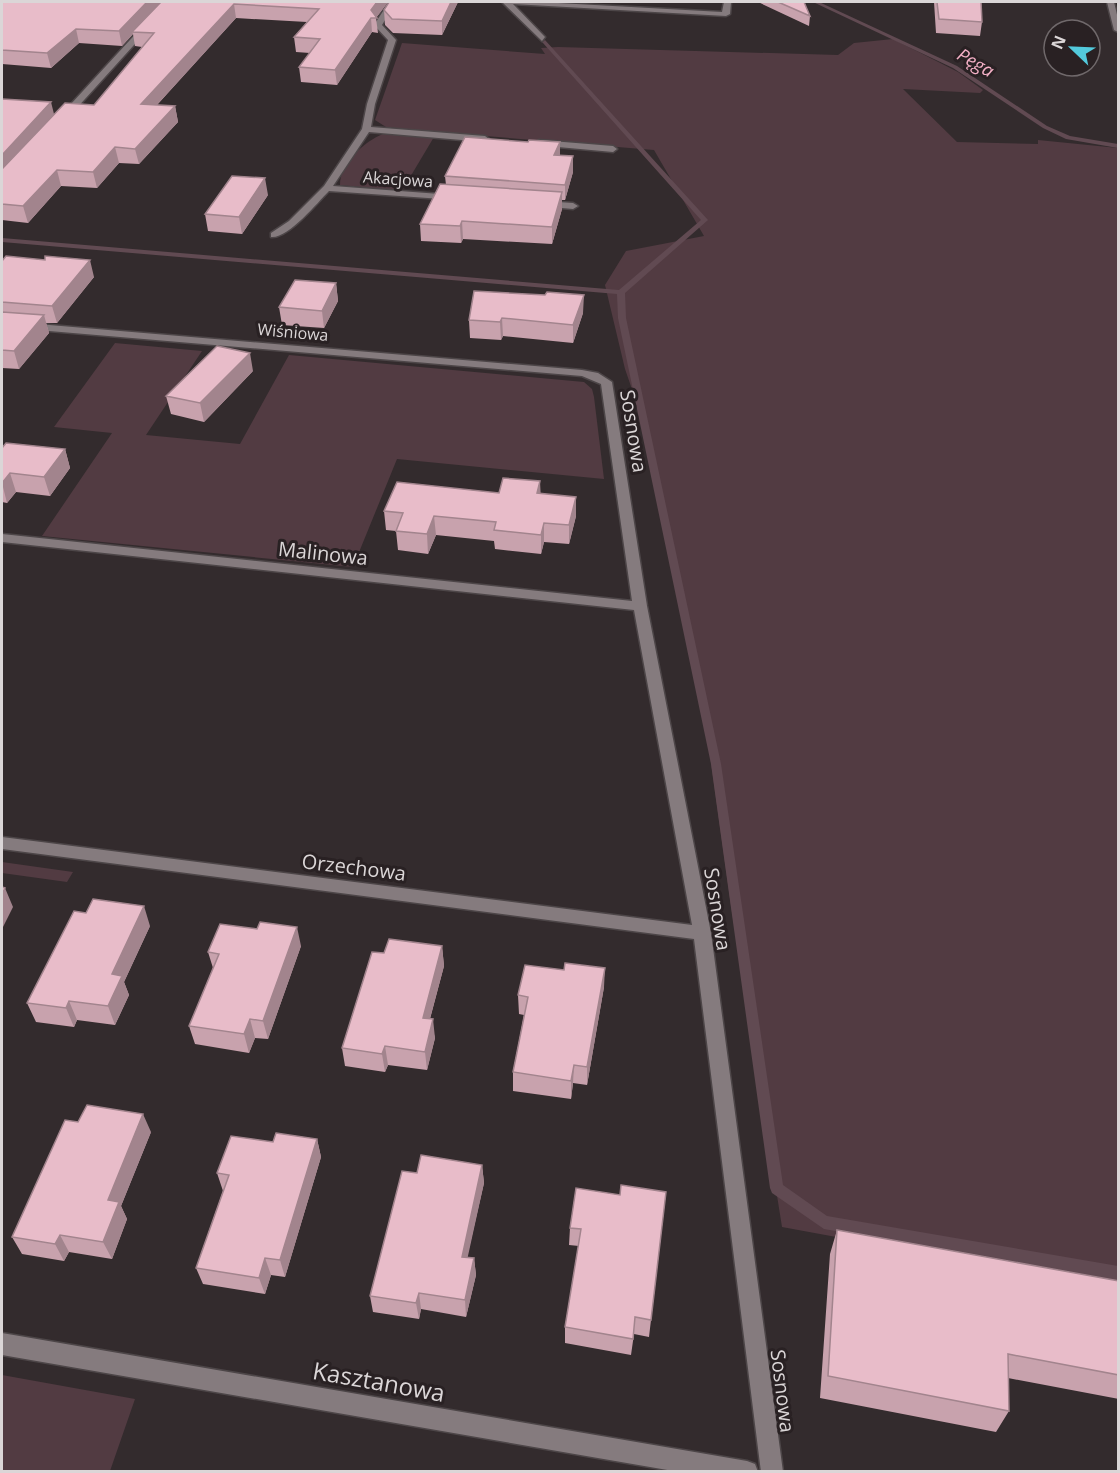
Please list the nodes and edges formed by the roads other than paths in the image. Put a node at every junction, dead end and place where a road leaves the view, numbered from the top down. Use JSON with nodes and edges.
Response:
{"nodes":[{"id":1,"x":169,"y":2,"type":"edge"},
{"id":2,"x":392,"y":2,"type":"edge"},
{"id":3,"x":507,"y":2,"type":"edge"},
{"id":4,"x":728,"y":2,"type":"edge"},
{"id":5,"x":1110,"y":2,"type":"edge"},
{"id":6,"x":1119,"y":30,"type":"edge"},
{"id":7,"x":542,"y":39,"type":"dead end"},
{"id":8,"x":56,"y":125,"type":"edge"},
{"id":9,"x":366,"y":129,"type":"junction"},
{"id":10,"x":492,"y":140,"type":"edge"},
{"id":11,"x":526,"y":142,"type":"edge"},
{"id":12,"x":613,"y":149,"type":"dead end"},
{"id":13,"x":327,"y":188,"type":"junction"},
{"id":14,"x":466,"y":198,"type":"edge"},
{"id":15,"x":537,"y":203,"type":"edge"},
{"id":16,"x":573,"y":206,"type":"dead end"},
{"id":17,"x":274,"y":235,"type":"dead end"},
{"id":18,"x":2,"y":324,"type":"edge"},
{"id":19,"x":582,"y":373,"type":"joint"},
{"id":20,"x":2,"y":538,"type":"edge"},
{"id":21,"x":640,"y":606,"type":"junction"},
{"id":22,"x":2,"y":843,"type":"edge"},
{"id":23,"x":702,"y":933,"type":"junction"},
{"id":24,"x":2,"y":1344,"type":"edge"},
{"id":25,"x":747,"y":1472,"type":"edge"},
{"id":26,"x":772,"y":1472,"type":"edge"}],
"edges":[{"from":1,"to":8,"type":"street"},
{"from":2,"to":9,"type":"street","name":"Akacjowa"},
{"from":3,"to":4,"type":"street"},
{"from":3,"to":7,"type":"street"},
{"from":5,"to":6,"type":"street"},
{"from":9,"to":10,"type":"street"},
{"from":9,"to":13,"type":"street","name":"Akacjowa"},
{"from":11,"to":12,"type":"street"},
{"from":13,"to":14,"type":"street","name":"Akacjowa"},
{"from":13,"to":17,"type":"street"},
{"from":15,"to":16,"type":"street"},
{"from":18,"to":19,"type":"street","name":"Wiśniowa"},
{"from":19,"to":21,"type":"street","name":"Sosnowa"},
{"from":20,"to":21,"type":"street","name":"Malinowa"},
{"from":21,"to":23,"type":"street","name":"Sosnowa"},
{"from":22,"to":23,"type":"street","name":"Orzechowa"},
{"from":23,"to":26,"type":"street","name":"Sosnowa"},
{"from":24,"to":25,"type":"street","name":"Kasztanowa"}]}
